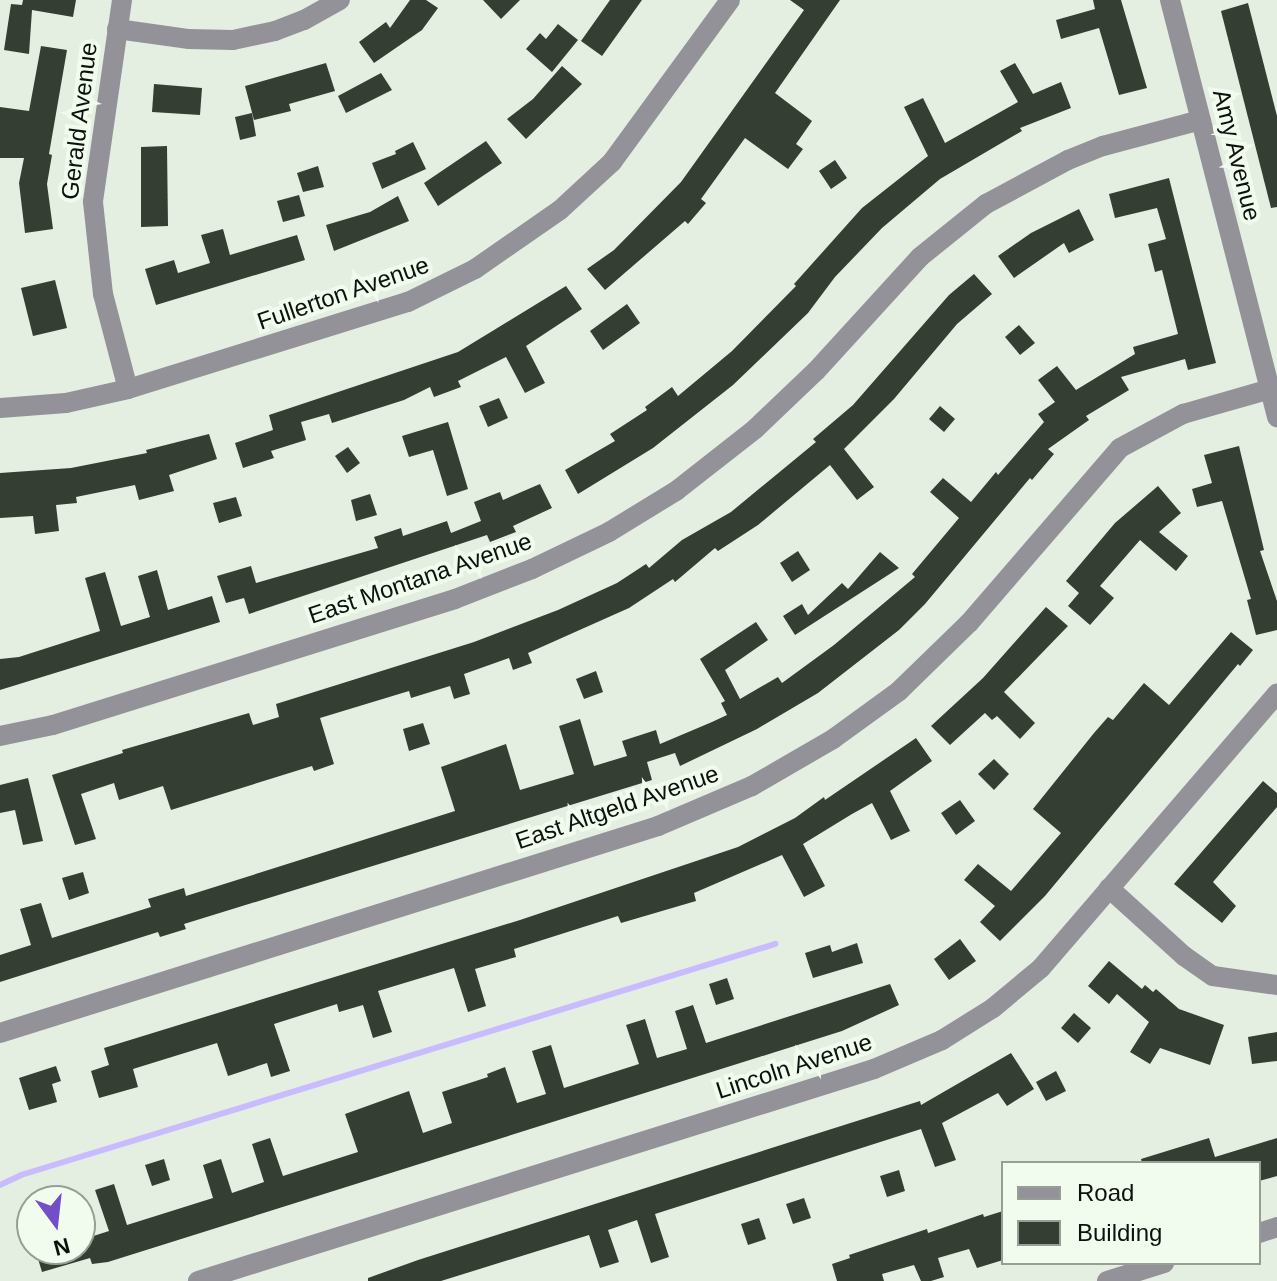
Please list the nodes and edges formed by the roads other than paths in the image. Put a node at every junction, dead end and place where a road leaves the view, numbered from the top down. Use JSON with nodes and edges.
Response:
{"nodes":[{"id":1,"x":122,"y":0,"type":"edge"},
{"id":2,"x":340,"y":0,"type":"edge"},
{"id":3,"x":730,"y":0,"type":"edge"},
{"id":4,"x":1170,"y":0,"type":"edge"},
{"id":5,"x":117,"y":29,"type":"junction"},
{"id":6,"x":1201,"y":120,"type":"junction"},
{"id":7,"x":128,"y":389,"type":"junction"},
{"id":8,"x":1270,"y":389,"type":"junction"},
{"id":9,"x":0,"y":408,"type":"edge"},
{"id":10,"x":1277,"y":417,"type":"edge"},
{"id":11,"x":1277,"y":694,"type":"edge"},
{"id":12,"x":0,"y":736,"type":"edge"},
{"id":13,"x":1109,"y":888,"type":"junction"},
{"id":14,"x":1277,"y":985,"type":"edge"},
{"id":15,"x":0,"y":1033,"type":"edge"},
{"id":16,"x":1158,"y":1265,"type":"edge"},
{"id":17,"x":198,"y":1281,"type":"edge"},
{"id":18,"x":1107,"y":1281,"type":"edge"}],
"edges":[{"from":1,"to":5,"type":"street","name":"Gerald Avenue"},
{"from":2,"to":5,"type":"street"},
{"from":3,"to":7,"type":"street","name":"Fullerton Avenue"},
{"from":4,"to":6,"type":"street","name":"Amy Avenue"},
{"from":5,"to":7,"type":"street","name":"Gerald Avenue"},
{"from":6,"to":8,"type":"street","name":"Amy Avenue"},
{"from":6,"to":12,"type":"street","name":"East Montana Avenue"},
{"from":7,"to":9,"type":"street","name":"Fullerton Avenue"},
{"from":8,"to":10,"type":"street","name":"Amy Avenue"},
{"from":8,"to":15,"type":"street","name":"East Altgeld Avenue"},
{"from":11,"to":13,"type":"street","name":"Lincoln Avenue"},
{"from":13,"to":14,"type":"street"},
{"from":13,"to":17,"type":"street","name":"Lincoln Avenue"},
{"from":16,"to":18,"type":"street"}]}
